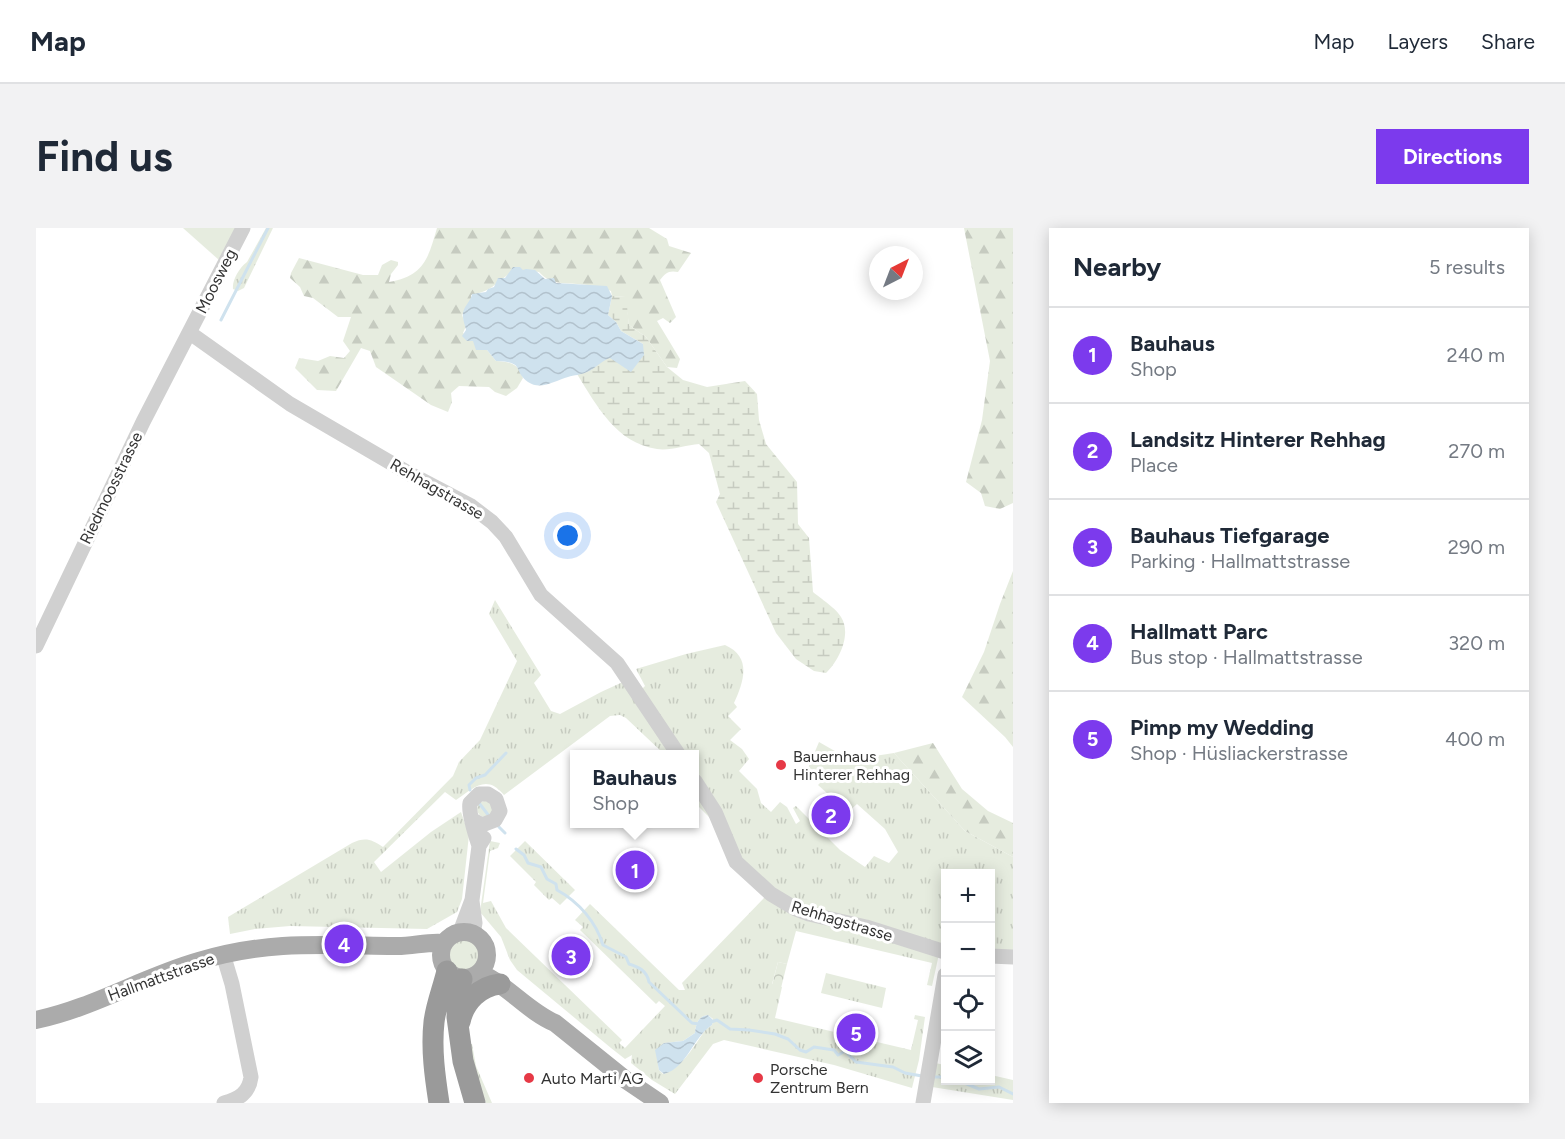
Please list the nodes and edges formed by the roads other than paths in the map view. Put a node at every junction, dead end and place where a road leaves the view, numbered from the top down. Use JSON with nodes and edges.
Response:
{"nodes":[{"id":1,"x":243,"y":228,"type":"edge"},
{"id":2,"x":190,"y":333,"type":"junction"},
{"id":3,"x":36,"y":646,"type":"edge"},
{"id":4,"x":675,"y":750,"type":"edge"},
{"id":5,"x":699,"y":787,"type":"edge"},
{"id":6,"x":473,"y":820,"type":"junction"},
{"id":7,"x":489,"y":824,"type":"junction"},
{"id":8,"x":479,"y":846,"type":"junction"},
{"id":9,"x":467,"y":933,"type":"junction"},
{"id":10,"x":941,"y":951,"type":"edge"},
{"id":11,"x":223,"y":954,"type":"junction"},
{"id":12,"x":995,"y":956,"type":"edge"},
{"id":13,"x":1013,"y":957,"type":"edge"},
{"id":14,"x":460,"y":964,"type":"junction"},
{"id":15,"x":945,"y":977,"type":"edge"},
{"id":16,"x":500,"y":984,"type":"junction"},
{"id":17,"x":441,"y":998,"type":"junction"},
{"id":18,"x":36,"y":1020,"type":"edge"},
{"id":19,"x":555,"y":1023,"type":"junction"},
{"id":20,"x":459,"y":1028,"type":"junction"},
{"id":21,"x":224,"y":1103,"type":"edge"},
{"id":22,"x":439,"y":1103,"type":"edge"},
{"id":23,"x":463,"y":1103,"type":"edge"},
{"id":24,"x":475,"y":1103,"type":"edge"},
{"id":25,"x":660,"y":1103,"type":"edge"},
{"id":26,"x":923,"y":1103,"type":"edge"}],
"edges":[{"from":1,"to":2,"type":"street","name":"Moosweg"},
{"from":2,"to":3,"type":"street","name":"Riedmoosstrasse"},
{"from":2,"to":4,"type":"street","name":"Rehhagstrasse"},
{"from":5,"to":10,"type":"street","name":"Rehhagstrasse"},
{"from":6,"to":7,"type":"street"},
{"from":6,"to":7,"type":"street"},
{"from":6,"to":8,"type":"street"},
{"from":7,"to":8,"type":"street"},
{"from":8,"to":9,"type":"street"},
{"from":9,"to":14,"type":"main road"},
{"from":9,"to":14,"type":"main road"},
{"from":11,"to":14,"type":"main road","name":"Hallmattstrasse"},
{"from":11,"to":18,"type":"main road","name":"Hallmattstrasse"},
{"from":11,"to":21,"type":"street"},
{"from":12,"to":13,"type":"street"},
{"from":14,"to":16,"type":"main road"},
{"from":14,"to":17,"type":"highway"},
{"from":14,"to":19,"type":"main road"},
{"from":14,"to":20,"type":"highway"},
{"from":15,"to":26,"type":"street"},
{"from":16,"to":19,"type":"main road"},
{"from":16,"to":20,"type":"highway"},
{"from":17,"to":22,"type":"highway"},
{"from":17,"to":23,"type":"highway"},
{"from":19,"to":25,"type":"main road"},
{"from":20,"to":24,"type":"highway"}]}
